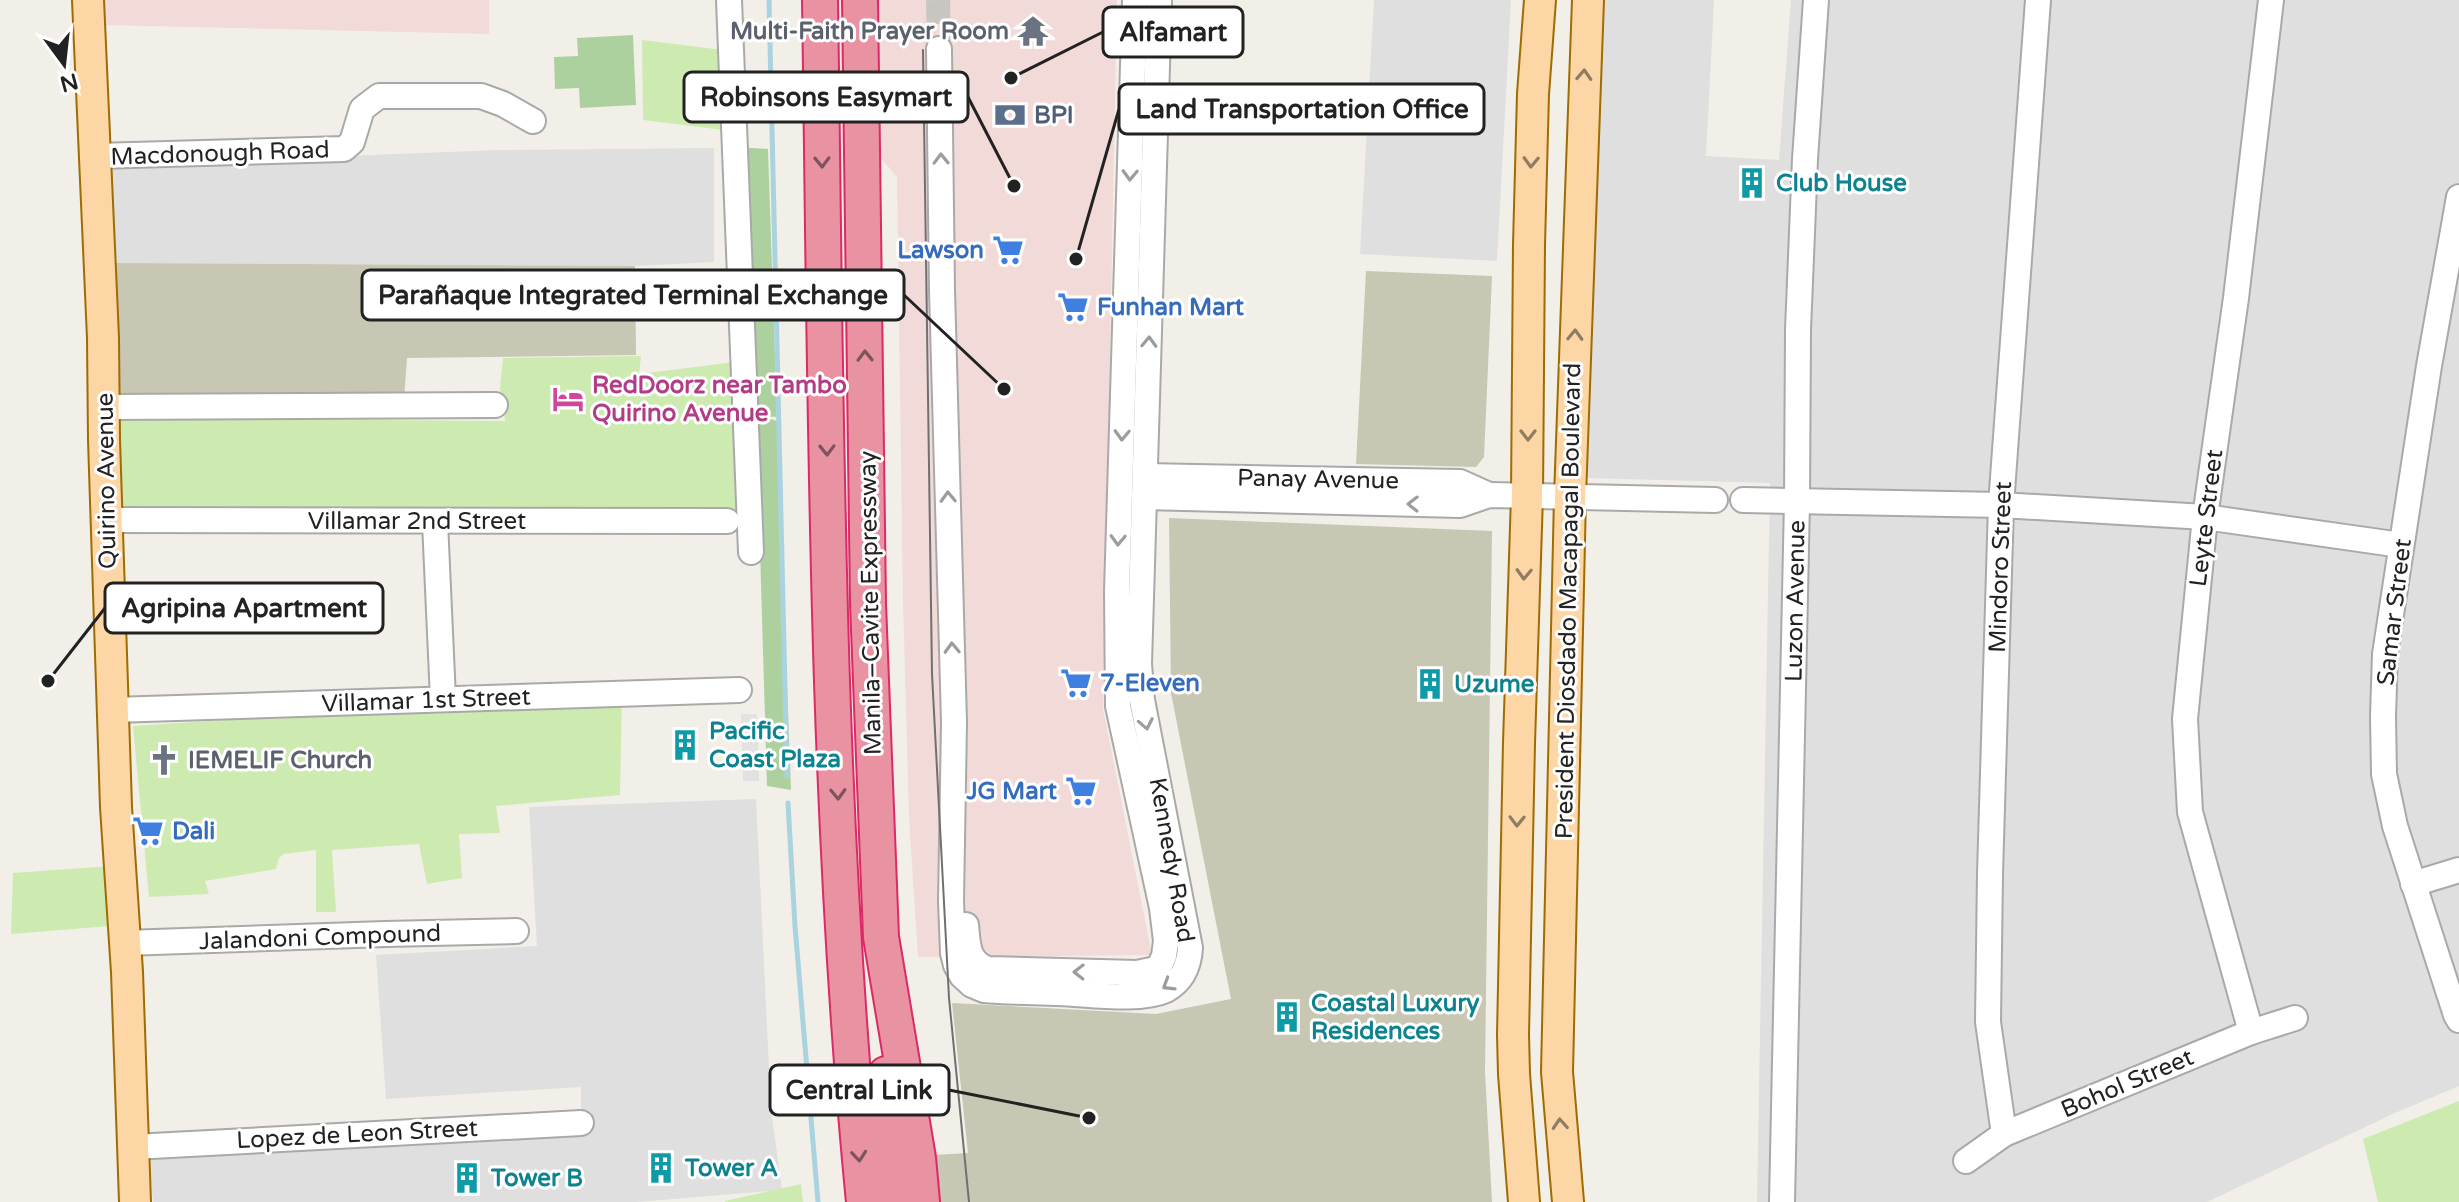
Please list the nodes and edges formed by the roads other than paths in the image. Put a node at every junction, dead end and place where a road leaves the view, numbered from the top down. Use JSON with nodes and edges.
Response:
{"nodes":[{"id":1,"x":88,"y":0,"type":"edge"},
{"id":2,"x":729,"y":0,"type":"edge"},
{"id":3,"x":820,"y":0,"type":"edge"},
{"id":4,"x":860,"y":0,"type":"edge"},
{"id":5,"x":1135,"y":0,"type":"edge"},
{"id":6,"x":1159,"y":0,"type":"edge"},
{"id":7,"x":1540,"y":0,"type":"edge"},
{"id":8,"x":1588,"y":0,"type":"edge"},
{"id":9,"x":1816,"y":0,"type":"edge"},
{"id":10,"x":2038,"y":0,"type":"edge"},
{"id":11,"x":2271,"y":0,"type":"edge"},
{"id":12,"x":939,"y":49,"type":"tunnel mouth"},
{"id":13,"x":1145,"y":70,"type":"junction"},
{"id":14,"x":533,"y":121,"type":"dead end"},
{"id":15,"x":96,"y":156,"type":"junction"},
{"id":16,"x":2459,"y":197,"type":"edge"},
{"id":17,"x":495,"y":405,"type":"dead end"},
{"id":18,"x":104,"y":407,"type":"junction"},
{"id":19,"x":1144,"y":486,"type":"junction"},
{"id":20,"x":1527,"y":496,"type":"junction"},
{"id":21,"x":1570,"y":497,"type":"junction"},
{"id":22,"x":1715,"y":500,"type":"dead end"},
{"id":23,"x":1743,"y":500,"type":"dead end"},
{"id":24,"x":1797,"y":501,"type":"junction"},
{"id":25,"x":2001,"y":505,"type":"junction"},
{"id":26,"x":2205,"y":517,"type":"junction"},
{"id":27,"x":107,"y":520,"type":"junction"},
{"id":28,"x":727,"y":521,"type":"dead end"},
{"id":29,"x":435,"y":522,"type":"junction"},
{"id":30,"x":2401,"y":545,"type":"junction"},
{"id":31,"x":751,"y":552,"type":"dead end"},
{"id":32,"x":739,"y":690,"type":"dead end"},
{"id":33,"x":443,"y":699,"type":"junction"},
{"id":34,"x":113,"y":710,"type":"junction"},
{"id":35,"x":954,"y":759,"type":"junction"},
{"id":36,"x":2459,"y":870,"type":"edge"},
{"id":37,"x":2413,"y":884,"type":"junction"},
{"id":38,"x":516,"y":931,"type":"dead end"},
{"id":39,"x":881,"y":937,"type":"junction"},
{"id":40,"x":125,"y":943,"type":"junction"},
{"id":41,"x":1156,"y":969,"type":"junction"},
{"id":42,"x":1125,"y":995,"type":"junction"},
{"id":43,"x":2295,"y":1018,"type":"dead end"},
{"id":44,"x":2459,"y":1020,"type":"edge"},
{"id":45,"x":2251,"y":1032,"type":"junction"},
{"id":46,"x":581,"y":1123,"type":"dead end"},
{"id":47,"x":2004,"y":1134,"type":"junction"},
{"id":48,"x":133,"y":1147,"type":"junction"},
{"id":49,"x":1966,"y":1161,"type":"dead end"},
{"id":50,"x":135,"y":1202,"type":"edge"},
{"id":51,"x":864,"y":1202,"type":"edge"},
{"id":52,"x":895,"y":1202,"type":"edge"},
{"id":53,"x":922,"y":1202,"type":"edge"},
{"id":54,"x":1524,"y":1202,"type":"edge"},
{"id":55,"x":1568,"y":1202,"type":"edge"},
{"id":56,"x":1782,"y":1202,"type":"edge"}],
"edges":[{"from":1,"to":15,"type":"main road","name":"Quirino Avenue"},
{"from":2,"to":31,"type":"street"},
{"from":3,"to":51,"type":"highway","name":"Manila–Cavite Expressway","one_way":true},
{"from":39,"to":4,"type":"highway","name":"Manila–Cavite Expressway","one_way":true},
{"from":5,"to":13,"type":"street","name":"Kennedy Road"},
{"from":6,"to":13,"type":"street","name":"Kennedy Road"},
{"from":7,"to":20,"type":"main road","name":"President Diosdado Macapagal Boulevard","one_way":true},
{"from":21,"to":8,"type":"main road","name":"President Diosdado Macapagal Boulevard","one_way":true},
{"from":9,"to":24,"type":"street","name":"Luzon Avenue"},
{"from":10,"to":25,"type":"street","name":"Mindoro Street"},
{"from":11,"to":26,"type":"street","name":"Leyte Street"},
{"from":35,"to":12,"type":"street","one_way":true},
{"from":19,"to":13,"type":"street","name":"Kennedy Road","one_way":true},
{"from":13,"to":41,"type":"street","name":"Kennedy Road","one_way":true},
{"from":14,"to":15,"type":"street","name":"Macdonough Road"},
{"from":15,"to":18,"type":"main road","name":"Quirino Avenue"},
{"from":16,"to":30,"type":"street","name":"Samar Street"},
{"from":17,"to":18,"type":"street"},
{"from":18,"to":27,"type":"main road","name":"Quirino Avenue"},
{"from":20,"to":19,"type":"street","name":"Panay Avenue","one_way":true},
{"from":19,"to":42,"type":"street","name":"Kennedy Road","one_way":true},
{"from":20,"to":21,"type":"street","name":"Panay Avenue"},
{"from":20,"to":54,"type":"main road","name":"President Diosdado Macapagal Boulevard","one_way":true},
{"from":21,"to":22,"type":"street","name":"Panay Avenue"},
{"from":55,"to":21,"type":"main road","name":"President Diosdado Macapagal Boulevard","one_way":true},
{"from":23,"to":24,"type":"street"},
{"from":24,"to":25,"type":"street"},
{"from":24,"to":56,"type":"street","name":"Luzon Avenue"},
{"from":25,"to":26,"type":"street"},
{"from":25,"to":47,"type":"street","name":"Mindoro Street"},
{"from":26,"to":30,"type":"street"},
{"from":26,"to":45,"type":"street","name":"Leyte Street"},
{"from":27,"to":29,"type":"street","name":"Villamar 2nd Street"},
{"from":27,"to":34,"type":"main road","name":"Quirino Avenue"},
{"from":28,"to":29,"type":"street","name":"Villamar 2nd Street"},
{"from":29,"to":33,"type":"street"},
{"from":30,"to":37,"type":"street","name":"Samar Street"},
{"from":32,"to":33,"type":"street","name":"Villamar 1st Street"},
{"from":33,"to":34,"type":"street","name":"Villamar 1st Street"},
{"from":34,"to":40,"type":"main road","name":"Quirino Avenue"},
{"from":41,"to":35,"type":"street","one_way":true},
{"from":35,"to":42,"type":"street"},
{"from":36,"to":37,"type":"street"},
{"from":37,"to":44,"type":"street","name":"Samar Street"},
{"from":38,"to":40,"type":"street","name":"Jalandoni Compound"},
{"from":39,"to":52,"type":"highway"},
{"from":39,"to":53,"type":"highway","name":"Manila–Cavite Expressway"},
{"from":40,"to":48,"type":"main road","name":"Quirino Avenue"},
{"from":41,"to":42,"type":"street","name":"Kennedy Road"},
{"from":43,"to":45,"type":"street","name":"Bohol Street"},
{"from":45,"to":47,"type":"street","name":"Bohol Street"},
{"from":46,"to":48,"type":"street","name":"Lopez de Leon Street"},
{"from":47,"to":49,"type":"street","name":"Bohol Street"},
{"from":48,"to":50,"type":"main road","name":"Quirino Avenue"}]}
